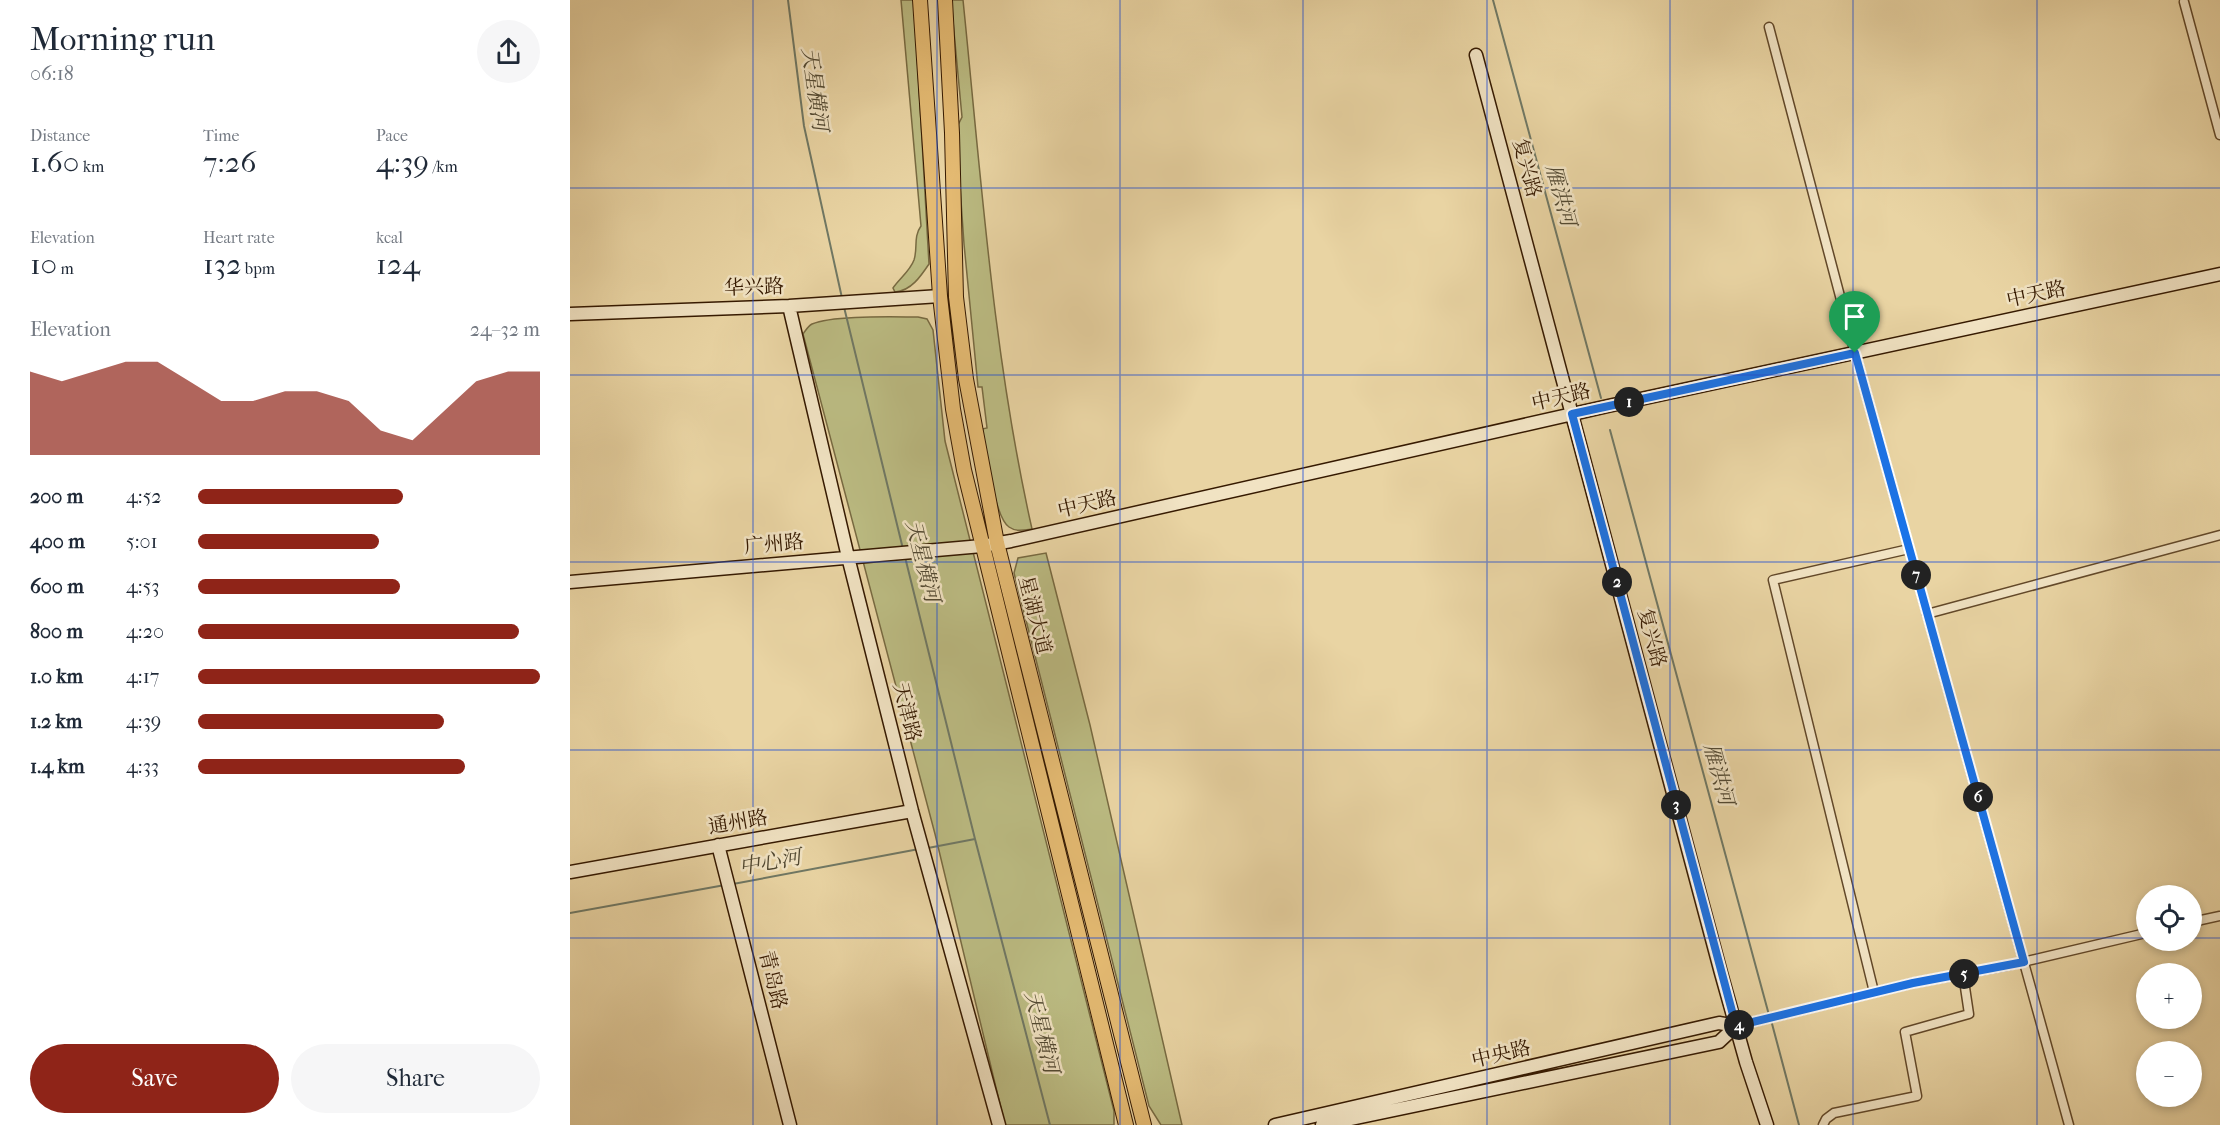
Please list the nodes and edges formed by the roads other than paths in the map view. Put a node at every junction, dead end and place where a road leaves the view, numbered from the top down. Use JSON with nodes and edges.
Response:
{"nodes":[{"id":1,"x":920,"y":0,"type":"edge"},
{"id":2,"x":945,"y":0,"type":"edge"},
{"id":3,"x":2184,"y":2,"type":"dead end"},
{"id":4,"x":1769,"y":27,"type":"dead end"},
{"id":5,"x":1476,"y":55,"type":"dead end"},
{"id":6,"x":2220,"y":135,"type":"edge"},
{"id":7,"x":2220,"y":274,"type":"edge"},
{"id":8,"x":940,"y":296,"type":"junction"},
{"id":9,"x":789,"y":306,"type":"junction"},
{"id":10,"x":570,"y":314,"type":"edge"},
{"id":11,"x":1855,"y":353,"type":"junction"},
{"id":12,"x":1572,"y":414,"type":"junction"},
{"id":13,"x":2220,"y":535,"type":"edge"},
{"id":14,"x":997,"y":543,"type":"junction"},
{"id":15,"x":982,"y":546,"type":"junction"},
{"id":16,"x":1909,"y":549,"type":"junction"},
{"id":17,"x":848,"y":557,"type":"junction"},
{"id":18,"x":570,"y":582,"type":"edge"},
{"id":19,"x":1927,"y":614,"type":"junction"},
{"id":20,"x":912,"y":811,"type":"junction"},
{"id":21,"x":718,"y":845,"type":"junction"},
{"id":22,"x":570,"y":872,"type":"edge"},
{"id":23,"x":2220,"y":916,"type":"edge"},
{"id":24,"x":2202,"y":920,"type":"edge"},
{"id":25,"x":2136,"y":935,"type":"edge"},
{"id":26,"x":2024,"y":962,"type":"junction"},
{"id":27,"x":1963,"y":974,"type":"junction"},
{"id":28,"x":1874,"y":992,"type":"junction"},
{"id":29,"x":1736,"y":1026,"type":"junction"},
{"id":30,"x":790,"y":1125,"type":"edge"},
{"id":31,"x":999,"y":1125,"type":"edge"},
{"id":32,"x":1126,"y":1125,"type":"edge"},
{"id":33,"x":1143,"y":1125,"type":"edge"},
{"id":34,"x":1275,"y":1125,"type":"edge"},
{"id":35,"x":1322,"y":1125,"type":"edge"},
{"id":36,"x":1767,"y":1125,"type":"edge"},
{"id":37,"x":1823,"y":1125,"type":"edge"},
{"id":38,"x":2069,"y":1125,"type":"edge"}],
"edges":[{"from":1,"to":8,"type":"main road","name":"星湖大道"},
{"from":2,"to":14,"type":"main road","name":"星湖大道"},
{"from":3,"to":6,"type":"street"},
{"from":4,"to":11,"type":"street"},
{"from":5,"to":12,"type":"street","name":"复兴路"},
{"from":7,"to":11,"type":"street","name":"中天路"},
{"from":8,"to":9,"type":"street","name":"华兴路"},
{"from":8,"to":15,"type":"main road","name":"星湖大道"},
{"from":9,"to":10,"type":"street","name":"华兴路"},
{"from":9,"to":17,"type":"street","name":"天津路"},
{"from":11,"to":12,"type":"street","name":"中天路"},
{"from":11,"to":16,"type":"street"},
{"from":12,"to":14,"type":"street","name":"中天路"},
{"from":12,"to":29,"type":"street","name":"复兴路"},
{"from":13,"to":19,"type":"street"},
{"from":14,"to":15,"type":"street","name":"中天路"},
{"from":14,"to":33,"type":"main road","name":"星湖大道"},
{"from":15,"to":17,"type":"street","name":"广州路"},
{"from":15,"to":32,"type":"main road","name":"星湖大道"},
{"from":16,"to":19,"type":"street"},
{"from":16,"to":28,"type":"street"},
{"from":17,"to":18,"type":"street","name":"广州路"},
{"from":17,"to":20,"type":"street","name":"天津路"},
{"from":19,"to":26,"type":"street"},
{"from":20,"to":21,"type":"street","name":"通州路"},
{"from":20,"to":31,"type":"street","name":"天津路"},
{"from":21,"to":22,"type":"street","name":"通州路"},
{"from":21,"to":30,"type":"street","name":"青岛路"},
{"from":23,"to":24,"type":"street"},
{"from":25,"to":26,"type":"street"},
{"from":26,"to":27,"type":"street"},
{"from":26,"to":38,"type":"street"},
{"from":27,"to":28,"type":"street"},
{"from":27,"to":37,"type":"street"},
{"from":28,"to":29,"type":"street"},
{"from":29,"to":34,"type":"street","name":"中央路"},
{"from":29,"to":35,"type":"street"},
{"from":29,"to":36,"type":"street","name":"复兴路"}]}
